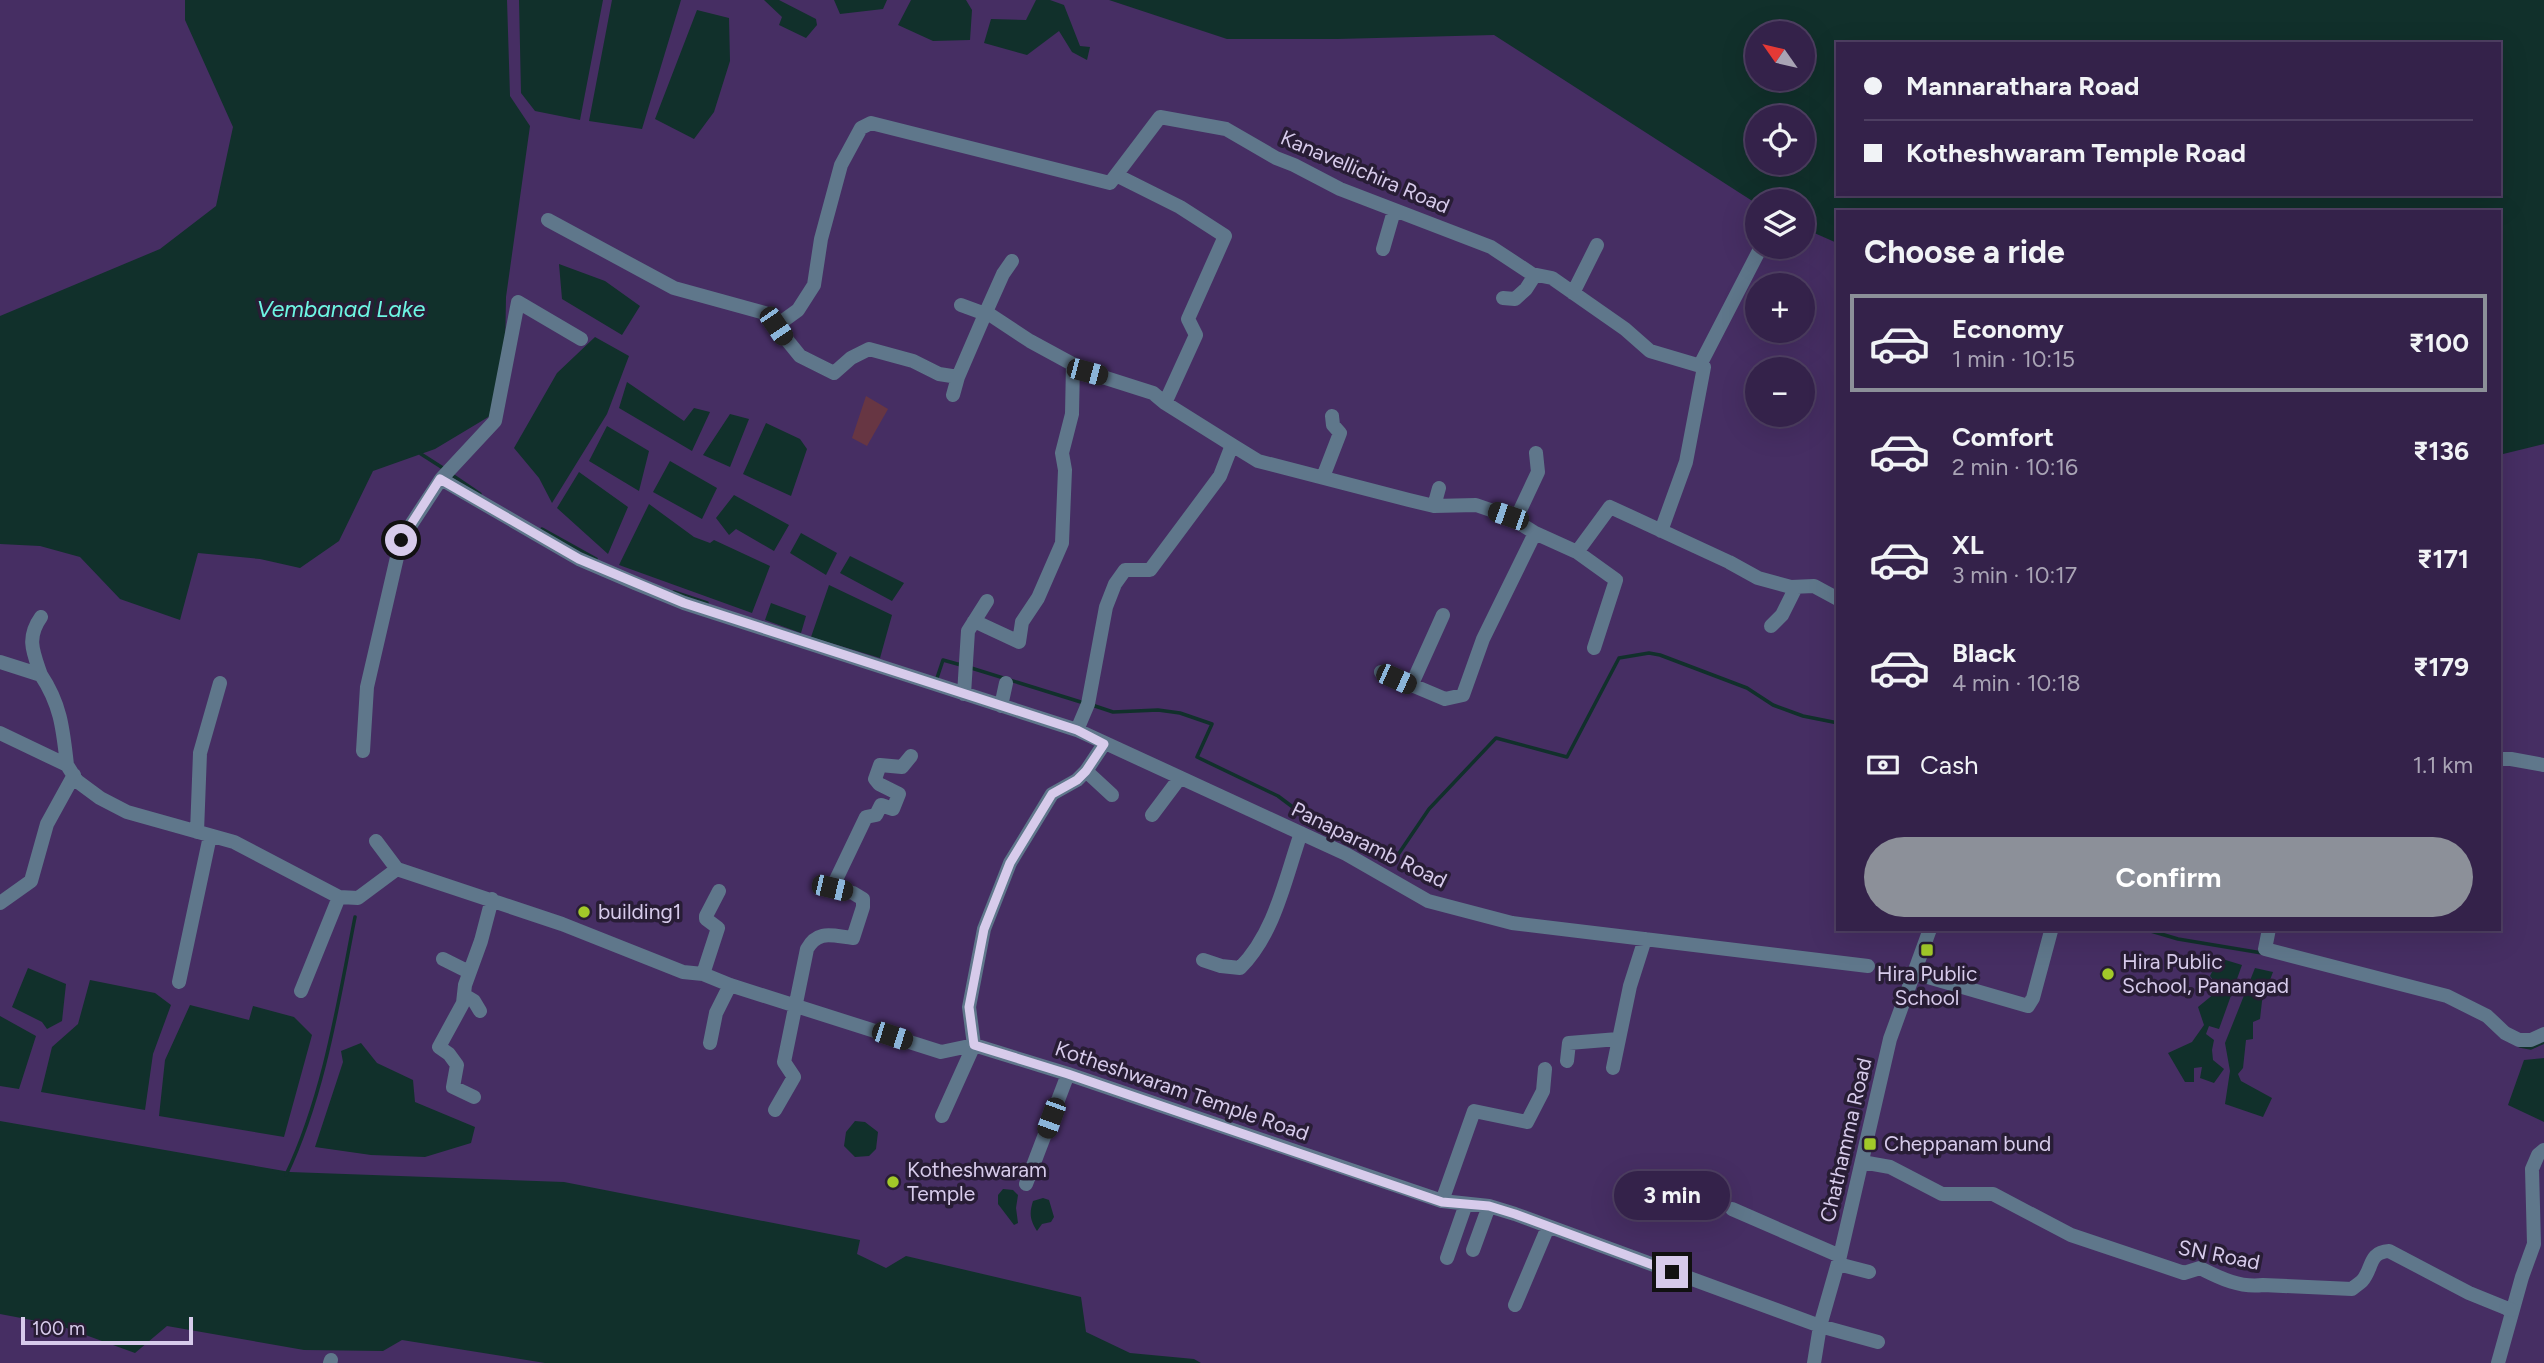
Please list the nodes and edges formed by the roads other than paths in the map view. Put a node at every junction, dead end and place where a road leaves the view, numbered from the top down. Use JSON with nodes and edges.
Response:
{"nodes":[{"id":1,"x":1116,"y":175,"type":"junction"},
{"id":2,"x":1395,"y":211,"type":"junction"},
{"id":3,"x":548,"y":220,"type":"dead end"},
{"id":4,"x":1597,"y":245,"type":"dead end"},
{"id":5,"x":1383,"y":249,"type":"dead end"},
{"id":6,"x":1755,"y":259,"type":"edge"},
{"id":7,"x":1012,"y":261,"type":"dead end"},
{"id":8,"x":1535,"y":275,"type":"junction"},
{"id":9,"x":1573,"y":293,"type":"junction"},
{"id":10,"x":1503,"y":298,"type":"dead end"},
{"id":11,"x":961,"y":305,"type":"dead end"},
{"id":12,"x":986,"y":312,"type":"junction"},
{"id":13,"x":776,"y":326,"type":"junction"},
{"id":14,"x":581,"y":339,"type":"dead end"},
{"id":15,"x":1073,"y":364,"type":"junction"},
{"id":16,"x":1700,"y":365,"type":"junction"},
{"id":17,"x":958,"y":377,"type":"junction"},
{"id":18,"x":953,"y":395,"type":"dead end"},
{"id":19,"x":1165,"y":403,"type":"junction"},
{"id":20,"x":1332,"y":416,"type":"dead end"},
{"id":21,"x":1232,"y":444,"type":"junction"},
{"id":22,"x":1536,"y":453,"type":"dead end"},
{"id":23,"x":1323,"y":477,"type":"junction"},
{"id":24,"x":440,"y":479,"type":"junction"},
{"id":25,"x":1439,"y":488,"type":"dead end"},
{"id":26,"x":1434,"y":506,"type":"junction"},
{"id":27,"x":1515,"y":521,"type":"junction"},
{"id":28,"x":1661,"y":531,"type":"junction"},
{"id":29,"x":1535,"y":533,"type":"junction"},
{"id":30,"x":1577,"y":552,"type":"junction"},
{"id":31,"x":1796,"y":587,"type":"junction"},
{"id":32,"x":1836,"y":598,"type":"edge"},
{"id":33,"x":987,"y":601,"type":"dead end"},
{"id":34,"x":1443,"y":615,"type":"dead end"},
{"id":35,"x":41,"y":617,"type":"dead end"},
{"id":36,"x":974,"y":621,"type":"junction"},
{"id":37,"x":1771,"y":626,"type":"dead end"},
{"id":38,"x":1594,"y":648,"type":"dead end"},
{"id":39,"x":0,"y":663,"type":"edge"},
{"id":40,"x":1381,"y":672,"type":"dead end"},
{"id":41,"x":41,"y":675,"type":"junction"},
{"id":42,"x":1006,"y":682,"type":"dead end"},
{"id":43,"x":220,"y":683,"type":"dead end"},
{"id":44,"x":1411,"y":686,"type":"junction"},
{"id":45,"x":964,"y":694,"type":"junction"},
{"id":46,"x":1001,"y":706,"type":"junction"},
{"id":47,"x":1077,"y":730,"type":"junction"},
{"id":48,"x":0,"y":733,"type":"edge"},
{"id":49,"x":1104,"y":744,"type":"junction"},
{"id":50,"x":363,"y":751,"type":"dead end"},
{"id":51,"x":911,"y":756,"type":"dead end"},
{"id":52,"x":2501,"y":759,"type":"edge"},
{"id":53,"x":2544,"y":765,"type":"edge"},
{"id":54,"x":71,"y":770,"type":"junction"},
{"id":55,"x":1086,"y":771,"type":"junction"},
{"id":56,"x":1179,"y":779,"type":"junction"},
{"id":57,"x":1112,"y":795,"type":"dead end"},
{"id":58,"x":1152,"y":815,"type":"dead end"},
{"id":59,"x":1301,"y":833,"type":"junction"},
{"id":60,"x":204,"y":834,"type":"junction"},
{"id":61,"x":376,"y":841,"type":"dead end"},
{"id":62,"x":397,"y":869,"type":"junction"},
{"id":63,"x":719,"y":891,"type":"dead end"},
{"id":64,"x":339,"y":897,"type":"junction"},
{"id":65,"x":492,"y":900,"type":"junction"},
{"id":66,"x":0,"y":903,"type":"edge"},
{"id":67,"x":1929,"y":931,"type":"edge"},
{"id":68,"x":2269,"y":931,"type":"edge"},
{"id":69,"x":2051,"y":932,"type":"dead end"},
{"id":70,"x":1645,"y":939,"type":"junction"},
{"id":71,"x":443,"y":959,"type":"dead end"},
{"id":72,"x":1203,"y":960,"type":"dead end"},
{"id":73,"x":1868,"y":966,"type":"dead end"},
{"id":74,"x":469,"y":972,"type":"junction"},
{"id":75,"x":1914,"y":973,"type":"junction"},
{"id":76,"x":703,"y":974,"type":"junction"},
{"id":77,"x":179,"y":982,"type":"dead end"},
{"id":78,"x":730,"y":985,"type":"junction"},
{"id":79,"x":302,"y":991,"type":"dead end"},
{"id":80,"x":464,"y":995,"type":"junction"},
{"id":81,"x":795,"y":1006,"type":"junction"},
{"id":82,"x":480,"y":1011,"type":"dead end"},
{"id":83,"x":2544,"y":1034,"type":"edge"},
{"id":84,"x":1618,"y":1039,"type":"junction"},
{"id":85,"x":710,"y":1043,"type":"dead end"},
{"id":86,"x":974,"y":1045,"type":"junction"},
{"id":87,"x":1567,"y":1061,"type":"dead end"},
{"id":88,"x":1613,"y":1068,"type":"dead end"},
{"id":89,"x":1545,"y":1069,"type":"dead end"},
{"id":90,"x":1068,"y":1074,"type":"junction"},
{"id":91,"x":474,"y":1097,"type":"dead end"},
{"id":92,"x":775,"y":1110,"type":"dead end"},
{"id":93,"x":942,"y":1116,"type":"dead end"},
{"id":94,"x":2544,"y":1150,"type":"edge"},
{"id":95,"x":1862,"y":1162,"type":"junction"},
{"id":96,"x":1026,"y":1184,"type":"dead end"},
{"id":97,"x":1442,"y":1202,"type":"junction"},
{"id":98,"x":1466,"y":1203,"type":"junction"},
{"id":99,"x":1489,"y":1206,"type":"junction"},
{"id":100,"x":1732,"y":1209,"type":"dead end"},
{"id":101,"x":1548,"y":1227,"type":"junction"},
{"id":102,"x":1473,"y":1250,"type":"dead end"},
{"id":103,"x":1447,"y":1258,"type":"dead end"},
{"id":104,"x":1839,"y":1260,"type":"junction"},
{"id":105,"x":1869,"y":1272,"type":"dead end"},
{"id":106,"x":1515,"y":1306,"type":"dead end"},
{"id":107,"x":2509,"y":1309,"type":"junction"},
{"id":108,"x":1820,"y":1326,"type":"junction"},
{"id":109,"x":1878,"y":1342,"type":"dead end"},
{"id":110,"x":1814,"y":1363,"type":"edge"},
{"id":111,"x":2498,"y":1363,"type":"edge"}],
"edges":[{"from":1,"to":2,"type":"street","name":"Kanavellichira Road"},
{"from":1,"to":13,"type":"street"},
{"from":1,"to":19,"type":"street"},
{"from":2,"to":5,"type":"street"},
{"from":2,"to":8,"type":"street","name":"Kanavellichira Road"},
{"from":3,"to":13,"type":"street"},
{"from":4,"to":9,"type":"street"},
{"from":6,"to":16,"type":"street"},
{"from":7,"to":12,"type":"street"},
{"from":8,"to":9,"type":"street","name":"Kanavellichira Road"},
{"from":8,"to":10,"type":"street"},
{"from":9,"to":16,"type":"street","name":"Kanavellichira Road"},
{"from":11,"to":12,"type":"street"},
{"from":12,"to":15,"type":"street"},
{"from":12,"to":17,"type":"street"},
{"from":13,"to":17,"type":"street"},
{"from":14,"to":24,"type":"street"},
{"from":15,"to":19,"type":"street"},
{"from":15,"to":36,"type":"street"},
{"from":16,"to":28,"type":"street"},
{"from":17,"to":18,"type":"street"},
{"from":19,"to":21,"type":"street"},
{"from":20,"to":23,"type":"street"},
{"from":21,"to":23,"type":"street"},
{"from":21,"to":47,"type":"street"},
{"from":22,"to":27,"type":"street"},
{"from":23,"to":26,"type":"street"},
{"from":24,"to":45,"type":"street","name":"Panaparamb Road"},
{"from":24,"to":50,"type":"street"},
{"from":25,"to":26,"type":"street"},
{"from":26,"to":27,"type":"street"},
{"from":27,"to":29,"type":"street"},
{"from":28,"to":30,"type":"street"},
{"from":28,"to":31,"type":"street"},
{"from":29,"to":30,"type":"street"},
{"from":29,"to":44,"type":"street"},
{"from":30,"to":38,"type":"street"},
{"from":31,"to":32,"type":"street"},
{"from":31,"to":37,"type":"street"},
{"from":33,"to":36,"type":"street"},
{"from":34,"to":44,"type":"street"},
{"from":35,"to":41,"type":"street"},
{"from":36,"to":45,"type":"street"},
{"from":39,"to":41,"type":"street"},
{"from":40,"to":44,"type":"street"},
{"from":41,"to":54,"type":"street"},
{"from":42,"to":46,"type":"street"},
{"from":43,"to":60,"type":"street"},
{"from":45,"to":46,"type":"street","name":"Panaparamb Road"},
{"from":46,"to":47,"type":"street","name":"Panaparamb Road"},
{"from":47,"to":49,"type":"street","name":"Panaparamb Road"},
{"from":48,"to":54,"type":"street"},
{"from":49,"to":55,"type":"street"},
{"from":49,"to":56,"type":"street","name":"Panaparamb Road"},
{"from":51,"to":81,"type":"street"},
{"from":52,"to":53,"type":"street"},
{"from":54,"to":60,"type":"street"},
{"from":54,"to":66,"type":"street"},
{"from":55,"to":57,"type":"street"},
{"from":55,"to":86,"type":"street"},
{"from":56,"to":58,"type":"street"},
{"from":56,"to":59,"type":"street","name":"Panaparamb Road"},
{"from":59,"to":70,"type":"street","name":"Panaparamb Road"},
{"from":59,"to":72,"type":"street"},
{"from":60,"to":64,"type":"street"},
{"from":60,"to":77,"type":"street"},
{"from":61,"to":62,"type":"street"},
{"from":62,"to":64,"type":"street"},
{"from":62,"to":65,"type":"street","name":"Kotheshwaram Temple Road"},
{"from":63,"to":76,"type":"street"},
{"from":64,"to":79,"type":"street"},
{"from":65,"to":74,"type":"street"},
{"from":65,"to":76,"type":"street","name":"Kotheshwaram Temple Road"},
{"from":67,"to":75,"type":"street","name":"Chathamma Road"},
{"from":68,"to":83,"type":"street"},
{"from":69,"to":75,"type":"street"},
{"from":70,"to":73,"type":"street","name":"Panaparamb Road"},
{"from":70,"to":84,"type":"street"},
{"from":71,"to":74,"type":"street"},
{"from":74,"to":80,"type":"street"},
{"from":75,"to":95,"type":"street","name":"Chathamma Road"},
{"from":76,"to":78,"type":"street","name":"Kotheshwaram Temple Road"},
{"from":78,"to":81,"type":"street","name":"Kotheshwaram Temple Road"},
{"from":78,"to":85,"type":"street"},
{"from":80,"to":82,"type":"street"},
{"from":80,"to":91,"type":"street"},
{"from":81,"to":86,"type":"street","name":"Kotheshwaram Temple Road"},
{"from":81,"to":92,"type":"street"},
{"from":84,"to":87,"type":"street"},
{"from":84,"to":88,"type":"street"},
{"from":86,"to":90,"type":"street","name":"Kotheshwaram Temple Road"},
{"from":86,"to":93,"type":"street"},
{"from":89,"to":97,"type":"street"},
{"from":90,"to":96,"type":"street"},
{"from":90,"to":97,"type":"street","name":"Kotheshwaram Temple Road"},
{"from":94,"to":107,"type":"street"},
{"from":95,"to":104,"type":"street","name":"Chathamma Road"},
{"from":95,"to":107,"type":"street","name":"SN Road"},
{"from":97,"to":98,"type":"street","name":"Kotheshwaram Temple Road"},
{"from":98,"to":99,"type":"street","name":"Kotheshwaram Temple Road"},
{"from":98,"to":103,"type":"street"},
{"from":99,"to":101,"type":"street","name":"Kotheshwaram Temple Road"},
{"from":99,"to":102,"type":"street"},
{"from":100,"to":104,"type":"street"},
{"from":101,"to":106,"type":"street"},
{"from":101,"to":108,"type":"street","name":"Kotheshwaram Temple Road"},
{"from":104,"to":105,"type":"street"},
{"from":104,"to":108,"type":"street","name":"Chathamma Road"},
{"from":107,"to":111,"type":"street"},
{"from":108,"to":109,"type":"street","name":"Kotheshwaram Temple Road"},
{"from":108,"to":110,"type":"street","name":"Chathamma Road"}]}
